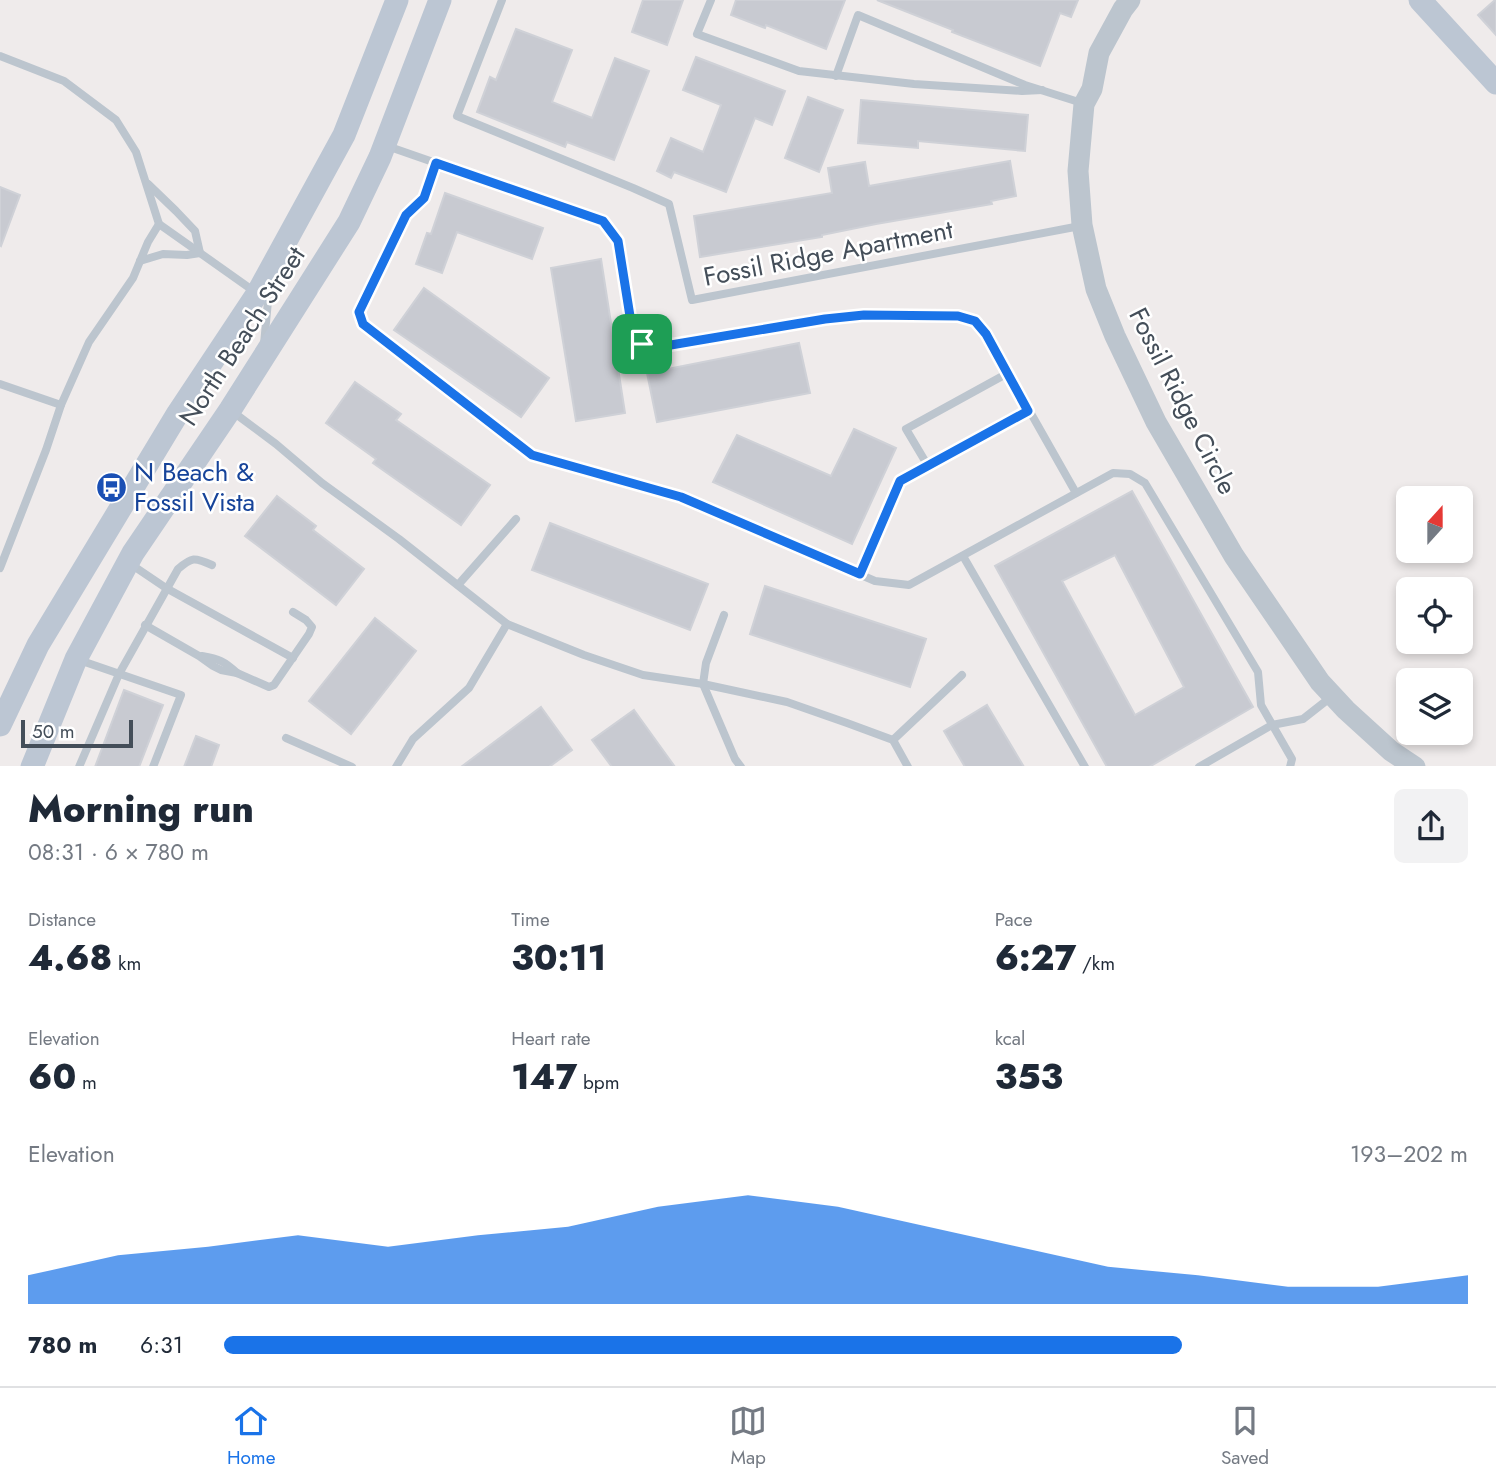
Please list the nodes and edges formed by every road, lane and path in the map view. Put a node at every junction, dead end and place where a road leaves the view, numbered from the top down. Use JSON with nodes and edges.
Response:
{"nodes":[{"id":1,"x":397,"y":0,"type":"edge"},
{"id":2,"x":440,"y":0,"type":"edge"},
{"id":3,"x":711,"y":0,"type":"edge"},
{"id":4,"x":1130,"y":0,"type":"edge"},
{"id":5,"x":1420,"y":0,"type":"edge"},
{"id":6,"x":498,"y":1,"type":"edge"},
{"id":7,"x":0,"y":56,"type":"edge"},
{"id":8,"x":836,"y":76,"type":"junction"},
{"id":9,"x":1496,"y":83,"type":"edge"},
{"id":10,"x":1042,"y":90,"type":"junction"},
{"id":11,"x":1084,"y":104,"type":"junction"},
{"id":12,"x":384,"y":145,"type":"junction"},
{"id":13,"x":436,"y":163,"type":"junction"},
{"id":14,"x":146,"y":182,"type":"junction"},
{"id":15,"x":159,"y":224,"type":"junction"},
{"id":16,"x":1082,"y":225,"type":"junction"},
{"id":17,"x":200,"y":253,"type":"junction"},
{"id":18,"x":140,"y":261,"type":"junction"},
{"id":19,"x":257,"y":295,"type":"junction"},
{"id":20,"x":262,"y":359,"type":"junction"},
{"id":21,"x":1008,"y":373,"type":"junction"},
{"id":22,"x":0,"y":384,"type":"edge"},
{"id":23,"x":61,"y":405,"type":"junction"},
{"id":24,"x":230,"y":410,"type":"junction"},
{"id":25,"x":1028,"y":411,"type":"junction"},
{"id":26,"x":928,"y":466,"type":"junction"},
{"id":27,"x":1076,"y":493,"type":"junction"},
{"id":28,"x":516,"y":519,"type":"dead end"},
{"id":29,"x":98,"y":544,"type":"junction"},
{"id":30,"x":963,"y":556,"type":"junction"},
{"id":31,"x":128,"y":563,"type":"junction"},
{"id":32,"x":212,"y":565,"type":"dead end"},
{"id":33,"x":0,"y":568,"type":"edge"},
{"id":34,"x":860,"y":574,"type":"junction"},
{"id":35,"x":458,"y":585,"type":"junction"},
{"id":36,"x":166,"y":588,"type":"junction"},
{"id":37,"x":293,"y":612,"type":"dead end"},
{"id":38,"x":724,"y":615,"type":"dead end"},
{"id":39,"x":145,"y":625,"type":"junction"},
{"id":40,"x":507,"y":625,"type":"junction"},
{"id":41,"x":293,"y":658,"type":"junction"},
{"id":42,"x":76,"y":659,"type":"junction"},
{"id":43,"x":119,"y":674,"type":"junction"},
{"id":44,"x":962,"y":674,"type":"dead end"},
{"id":45,"x":703,"y":684,"type":"junction"},
{"id":46,"x":1333,"y":696,"type":"junction"},
{"id":47,"x":0,"y":725,"type":"edge"},
{"id":48,"x":1272,"y":725,"type":"junction"},
{"id":49,"x":286,"y":738,"type":"dead end"},
{"id":50,"x":893,"y":740,"type":"junction"},
{"id":51,"x":32,"y":766,"type":"edge"},
{"id":52,"x":79,"y":766,"type":"edge"},
{"id":53,"x":153,"y":766,"type":"edge"},
{"id":54,"x":352,"y":766,"type":"edge"},
{"id":55,"x":396,"y":766,"type":"edge"},
{"id":56,"x":741,"y":766,"type":"edge"},
{"id":57,"x":908,"y":766,"type":"edge"},
{"id":58,"x":1085,"y":766,"type":"edge"},
{"id":59,"x":1199,"y":766,"type":"edge"},
{"id":60,"x":1290,"y":766,"type":"edge"},
{"id":61,"x":1415,"y":766,"type":"edge"}],
"edges":[{"from":1,"to":19,"type":"main road","name":"North Beach Street"},
{"from":2,"to":12,"type":"main road","name":"North Beach Street"},
{"from":3,"to":8,"type":"lane"},
{"from":4,"to":11,"type":"street","name":"Fossil Ridge Circle"},
{"from":5,"to":9,"type":"main road"},
{"from":6,"to":16,"type":"lane","name":"Fossil Ridge Apartment"},
{"from":7,"to":14,"type":"lane"},
{"from":8,"to":10,"type":"lane"},
{"from":8,"to":10,"type":"lane"},
{"from":10,"to":11,"type":"lane"},
{"from":11,"to":16,"type":"street","name":"Fossil Ridge Circle"},
{"from":12,"to":13,"type":"lane"},
{"from":12,"to":20,"type":"main road","name":"North Beach Street"},
{"from":13,"to":21,"type":"lane"},
{"from":13,"to":34,"type":"lane"},
{"from":14,"to":15,"type":"lane"},
{"from":14,"to":17,"type":"lane"},
{"from":15,"to":17,"type":"lane"},
{"from":15,"to":18,"type":"lane"},
{"from":16,"to":46,"type":"street","name":"Fossil Ridge Circle"},
{"from":17,"to":18,"type":"lane"},
{"from":17,"to":19,"type":"lane"},
{"from":18,"to":23,"type":"lane"},
{"from":19,"to":20,"type":"lane"},
{"from":19,"to":29,"type":"main road","name":"North Beach Street"},
{"from":20,"to":24,"type":"main road","name":"North Beach Street"},
{"from":21,"to":25,"type":"lane"},
{"from":21,"to":26,"type":"lane"},
{"from":22,"to":23,"type":"lane"},
{"from":23,"to":33,"type":"lane"},
{"from":24,"to":31,"type":"main road","name":"North Beach Street"},
{"from":24,"to":35,"type":"lane"},
{"from":25,"to":26,"type":"lane"},
{"from":25,"to":27,"type":"lane"},
{"from":26,"to":34,"type":"lane"},
{"from":27,"to":30,"type":"lane"},
{"from":27,"to":48,"type":"lane"},
{"from":28,"to":35,"type":"lane"},
{"from":29,"to":31,"type":"main road"},
{"from":29,"to":47,"type":"main road","name":"North Beach Street"},
{"from":30,"to":34,"type":"lane"},
{"from":30,"to":58,"type":"lane"},
{"from":31,"to":36,"type":"lane"},
{"from":31,"to":42,"type":"main road","name":"North Beach Street"},
{"from":32,"to":36,"type":"lane"},
{"from":35,"to":40,"type":"lane"},
{"from":36,"to":39,"type":"lane"},
{"from":36,"to":41,"type":"lane"},
{"from":37,"to":41,"type":"lane"},
{"from":38,"to":45,"type":"lane"},
{"from":39,"to":41,"type":"lane"},
{"from":39,"to":43,"type":"lane"},
{"from":40,"to":45,"type":"lane"},
{"from":40,"to":55,"type":"lane"},
{"from":42,"to":43,"type":"lane"},
{"from":42,"to":51,"type":"main road","name":"North Beach Street"},
{"from":43,"to":52,"type":"lane"},
{"from":43,"to":53,"type":"lane"},
{"from":44,"to":50,"type":"lane"},
{"from":45,"to":50,"type":"lane"},
{"from":45,"to":56,"type":"lane"},
{"from":46,"to":48,"type":"lane"},
{"from":46,"to":61,"type":"street","name":"Fossil Ridge Circle"},
{"from":48,"to":59,"type":"lane"},
{"from":48,"to":60,"type":"lane"},
{"from":49,"to":54,"type":"lane"},
{"from":50,"to":57,"type":"lane"}]}
